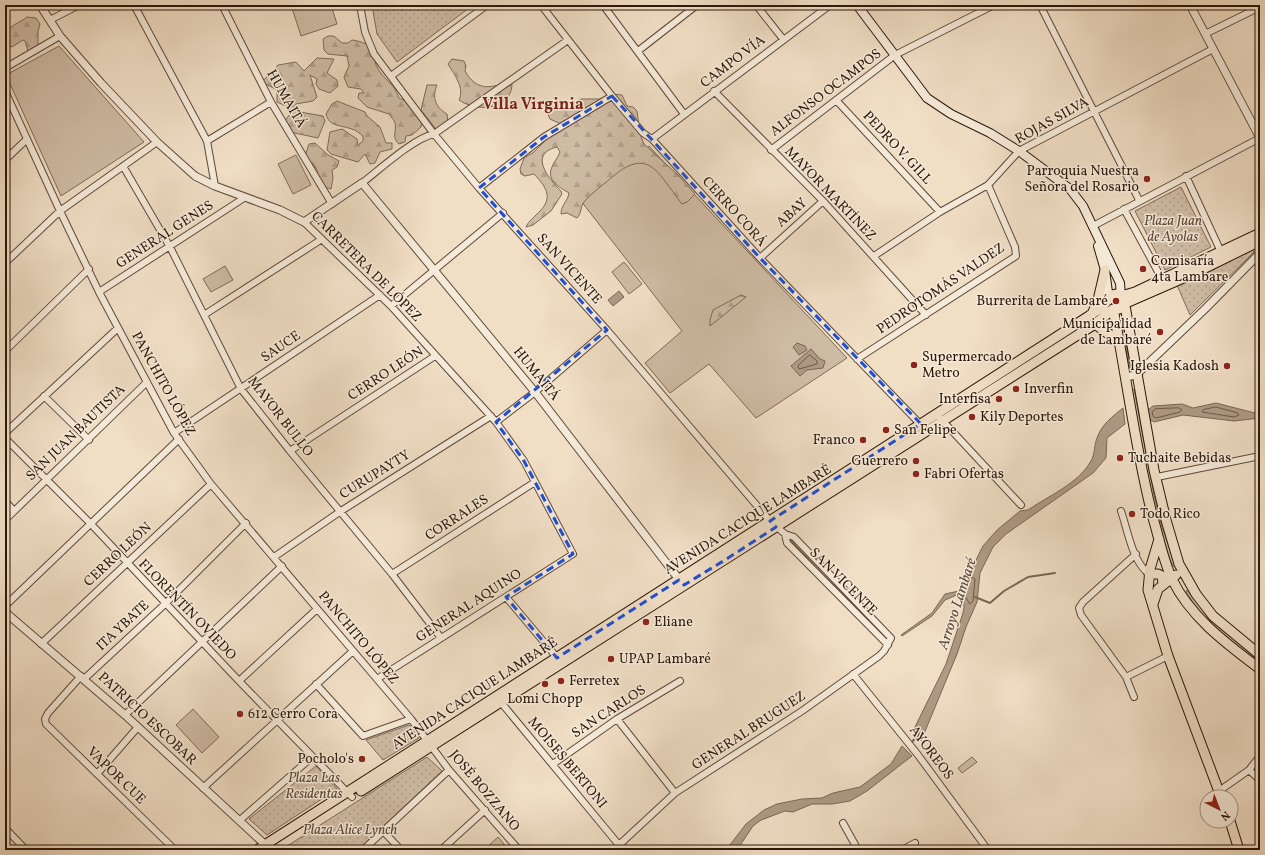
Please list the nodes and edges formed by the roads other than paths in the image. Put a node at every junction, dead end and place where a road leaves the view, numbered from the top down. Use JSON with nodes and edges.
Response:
{"nodes":[{"id":1,"x":40,"y":5,"type":"edge"},
{"id":2,"x":79,"y":5,"type":"edge"},
{"id":3,"x":134,"y":5,"type":"edge"},
{"id":4,"x":222,"y":5,"type":"edge"},
{"id":5,"x":360,"y":5,"type":"edge"},
{"id":6,"x":487,"y":5,"type":"edge"},
{"id":7,"x":541,"y":5,"type":"edge"},
{"id":8,"x":603,"y":5,"type":"edge"},
{"id":9,"x":697,"y":5,"type":"edge"},
{"id":10,"x":756,"y":5,"type":"edge"},
{"id":11,"x":830,"y":5,"type":"edge"},
{"id":12,"x":857,"y":5,"type":"edge"},
{"id":13,"x":994,"y":5,"type":"edge"},
{"id":14,"x":1040,"y":5,"type":"edge"},
{"id":15,"x":1190,"y":5,"type":"edge"},
{"id":16,"x":1260,"y":7,"type":"edge"},
{"id":17,"x":50,"y":20,"type":"junction"},
{"id":18,"x":1205,"y":34,"type":"junction"},
{"id":19,"x":60,"y":36,"type":"junction"},
{"id":20,"x":783,"y":39,"type":"junction"},
{"id":21,"x":568,"y":40,"type":"junction"},
{"id":22,"x":1213,"y":49,"type":"junction"},
{"id":23,"x":638,"y":51,"type":"junction"},
{"id":24,"x":896,"y":55,"type":"junction"},
{"id":25,"x":5,"y":68,"type":"edge"},
{"id":26,"x":392,"y":76,"type":"junction"},
{"id":27,"x":5,"y":91,"type":"edge"},
{"id":28,"x":714,"y":91,"type":"junction"},
{"id":29,"x":612,"y":96,"type":"junction"},
{"id":30,"x":836,"y":100,"type":"junction"},
{"id":31,"x":271,"y":102,"type":"junction"},
{"id":32,"x":1094,"y":111,"type":"junction"},
{"id":33,"x":684,"y":114,"type":"junction"},
{"id":34,"x":434,"y":134,"type":"junction"},
{"id":35,"x":1260,"y":138,"type":"edge"},
{"id":36,"x":27,"y":139,"type":"junction"},
{"id":37,"x":652,"y":139,"type":"junction"},
{"id":38,"x":207,"y":141,"type":"junction"},
{"id":39,"x":157,"y":142,"type":"junction"},
{"id":40,"x":771,"y":150,"type":"junction"},
{"id":41,"x":1018,"y":151,"type":"junction"},
{"id":42,"x":5,"y":160,"type":"edge"},
{"id":43,"x":123,"y":166,"type":"junction"},
{"id":44,"x":1186,"y":176,"type":"junction"},
{"id":45,"x":362,"y":183,"type":"junction"},
{"id":46,"x":988,"y":185,"type":"junction"},
{"id":47,"x":215,"y":186,"type":"junction"},
{"id":48,"x":479,"y":188,"type":"junction"},
{"id":49,"x":244,"y":198,"type":"junction"},
{"id":50,"x":1139,"y":200,"type":"junction"},
{"id":51,"x":822,"y":201,"type":"junction"},
{"id":52,"x":332,"y":204,"type":"junction"},
{"id":53,"x":1124,"y":209,"type":"junction"},
{"id":54,"x":60,"y":211,"type":"junction"},
{"id":55,"x":940,"y":212,"type":"junction"},
{"id":56,"x":503,"y":213,"type":"junction"},
{"id":57,"x":304,"y":222,"type":"junction"},
{"id":58,"x":1093,"y":226,"type":"junction"},
{"id":59,"x":1260,"y":233,"type":"edge"},
{"id":60,"x":322,"y":240,"type":"junction"},
{"id":61,"x":1260,"y":241,"type":"edge"},
{"id":62,"x":170,"y":247,"type":"junction"},
{"id":63,"x":1260,"y":253,"type":"edge"},
{"id":64,"x":874,"y":256,"type":"junction"},
{"id":65,"x":1223,"y":256,"type":"junction"},
{"id":66,"x":760,"y":258,"type":"junction"},
{"id":67,"x":5,"y":263,"type":"edge"},
{"id":68,"x":89,"y":270,"type":"junction"},
{"id":69,"x":1105,"y":270,"type":"junction"},
{"id":70,"x":433,"y":271,"type":"junction"},
{"id":71,"x":1163,"y":280,"type":"junction"},
{"id":72,"x":99,"y":292,"type":"junction"},
{"id":73,"x":380,"y":295,"type":"junction"},
{"id":74,"x":1109,"y":300,"type":"junction"},
{"id":75,"x":1123,"y":300,"type":"junction"},
{"id":76,"x":391,"y":306,"type":"junction"},
{"id":77,"x":1113,"y":309,"type":"junction"},
{"id":78,"x":204,"y":315,"type":"junction"},
{"id":79,"x":926,"y":315,"type":"junction"},
{"id":80,"x":1089,"y":316,"type":"junction"},
{"id":81,"x":1095,"y":324,"type":"junction"},
{"id":82,"x":118,"y":328,"type":"junction"},
{"id":83,"x":607,"y":330,"type":"junction"},
{"id":84,"x":1118,"y":337,"type":"junction"},
{"id":85,"x":5,"y":351,"type":"edge"},
{"id":86,"x":435,"y":356,"type":"junction"},
{"id":87,"x":857,"y":359,"type":"junction"},
{"id":88,"x":1136,"y":375,"type":"junction"},
{"id":89,"x":1125,"y":377,"type":"junction"},
{"id":90,"x":147,"y":382,"type":"junction"},
{"id":91,"x":241,"y":389,"type":"junction"},
{"id":92,"x":535,"y":392,"type":"junction"},
{"id":93,"x":44,"y":396,"type":"junction"},
{"id":94,"x":491,"y":416,"type":"junction"},
{"id":95,"x":939,"y":418,"type":"junction"},
{"id":96,"x":496,"y":422,"type":"junction"},
{"id":97,"x":924,"y":428,"type":"junction"},
{"id":98,"x":5,"y":433,"type":"edge"},
{"id":99,"x":174,"y":433,"type":"junction"},
{"id":100,"x":5,"y":438,"type":"edge"},
{"id":101,"x":179,"y":439,"type":"junction"},
{"id":102,"x":88,"y":440,"type":"junction"},
{"id":103,"x":290,"y":451,"type":"junction"},
{"id":104,"x":1260,"y":456,"type":"edge"},
{"id":105,"x":1157,"y":477,"type":"junction"},
{"id":106,"x":48,"y":480,"type":"junction"},
{"id":107,"x":535,"y":482,"type":"junction"},
{"id":108,"x":211,"y":484,"type":"junction"},
{"id":109,"x":5,"y":501,"type":"edge"},
{"id":110,"x":1021,"y":505,"type":"dead end"},
{"id":111,"x":14,"y":511,"type":"junction"},
{"id":112,"x":341,"y":511,"type":"junction"},
{"id":113,"x":1121,"y":512,"type":"dead end"},
{"id":114,"x":5,"y":520,"type":"edge"},
{"id":115,"x":90,"y":523,"type":"junction"},
{"id":116,"x":246,"y":523,"type":"junction"},
{"id":117,"x":773,"y":524,"type":"junction"},
{"id":118,"x":785,"y":534,"type":"junction"},
{"id":119,"x":1159,"y":539,"type":"junction"},
{"id":120,"x":573,"y":554,"type":"joint"},
{"id":121,"x":1136,"y":554,"type":"junction"},
{"id":122,"x":274,"y":557,"type":"junction"},
{"id":123,"x":126,"y":563,"type":"junction"},
{"id":124,"x":1179,"y":564,"type":"junction"},
{"id":125,"x":282,"y":566,"type":"junction"},
{"id":126,"x":392,"y":574,"type":"junction"},
{"id":127,"x":1149,"y":577,"type":"junction"},
{"id":128,"x":1172,"y":579,"type":"junction"},
{"id":129,"x":682,"y":582,"type":"junction"},
{"id":130,"x":1161,"y":586,"type":"junction"},
{"id":131,"x":506,"y":597,"type":"junction"},
{"id":132,"x":165,"y":604,"type":"junction"},
{"id":133,"x":5,"y":606,"type":"edge"},
{"id":134,"x":1153,"y":607,"type":"junction"},
{"id":135,"x":317,"y":609,"type":"junction"},
{"id":136,"x":5,"y":612,"type":"edge"},
{"id":137,"x":441,"y":638,"type":"junction"},
{"id":138,"x":891,"y":638,"type":"joint"},
{"id":139,"x":202,"y":643,"type":"junction"},
{"id":140,"x":41,"y":644,"type":"junction"},
{"id":141,"x":888,"y":645,"type":"junction"},
{"id":142,"x":353,"y":651,"type":"junction"},
{"id":143,"x":1260,"y":655,"type":"edge"},
{"id":144,"x":1168,"y":656,"type":"junction"},
{"id":145,"x":559,"y":661,"type":"junction"},
{"id":146,"x":1260,"y":669,"type":"edge"},
{"id":147,"x":853,"y":674,"type":"junction"},
{"id":148,"x":82,"y":677,"type":"junction"},
{"id":149,"x":1126,"y":677,"type":"junction"},
{"id":150,"x":377,"y":679,"type":"junction"},
{"id":151,"x":239,"y":681,"type":"junction"},
{"id":152,"x":680,"y":681,"type":"dead end"},
{"id":153,"x":316,"y":684,"type":"junction"},
{"id":154,"x":1134,"y":697,"type":"dead end"},
{"id":155,"x":499,"y":700,"type":"junction"},
{"id":156,"x":125,"y":715,"type":"junction"},
{"id":157,"x":45,"y":717,"type":"joint"},
{"id":158,"x":411,"y":719,"type":"junction"},
{"id":159,"x":617,"y":719,"type":"junction"},
{"id":160,"x":277,"y":720,"type":"junction"},
{"id":161,"x":138,"y":727,"type":"junction"},
{"id":162,"x":429,"y":744,"type":"junction"},
{"id":163,"x":1260,"y":756,"type":"edge"},
{"id":164,"x":312,"y":757,"type":"junction"},
{"id":165,"x":553,"y":764,"type":"junction"},
{"id":166,"x":449,"y":770,"type":"junction"},
{"id":167,"x":1249,"y":770,"type":"junction"},
{"id":168,"x":97,"y":774,"type":"junction"},
{"id":169,"x":1260,"y":780,"type":"edge"},
{"id":170,"x":203,"y":788,"type":"junction"},
{"id":171,"x":1218,"y":789,"type":"edge"},
{"id":172,"x":1226,"y":789,"type":"edge"},
{"id":173,"x":676,"y":793,"type":"junction"},
{"id":174,"x":349,"y":795,"type":"junction"},
{"id":175,"x":485,"y":810,"type":"junction"},
{"id":176,"x":240,"y":820,"type":"junction"},
{"id":177,"x":843,"y":824,"type":"dead end"},
{"id":178,"x":5,"y":828,"type":"edge"},
{"id":179,"x":1233,"y":829,"type":"edge"},
{"id":180,"x":383,"y":831,"type":"junction"},
{"id":181,"x":915,"y":843,"type":"dead end"},
{"id":182,"x":619,"y":845,"type":"joint"},
{"id":183,"x":266,"y":849,"type":"edge"},
{"id":184,"x":444,"y":849,"type":"edge"},
{"id":185,"x":26,"y":850,"type":"edge"},
{"id":186,"x":175,"y":850,"type":"edge"},
{"id":187,"x":363,"y":850,"type":"edge"},
{"id":188,"x":401,"y":850,"type":"edge"},
{"id":189,"x":518,"y":850,"type":"edge"},
{"id":190,"x":858,"y":850,"type":"edge"},
{"id":191,"x":902,"y":850,"type":"edge"},
{"id":192,"x":988,"y":850,"type":"edge"},
{"id":193,"x":1241,"y":850,"type":"edge"}],
"edges":[{"from":1,"to":17,"type":"street","name":"CARRETERA DE LÓPEZ"},
{"from":2,"to":17,"type":"street"},
{"from":3,"to":38,"type":"street"},
{"from":4,"to":31,"type":"street","name":"HUMAITÁ"},
{"from":5,"to":26,"type":"street","name":"SAN VICENTE"},
{"from":6,"to":26,"type":"street"},
{"from":7,"to":21,"type":"street","name":"CERRO CORÁ"},
{"from":8,"to":23,"type":"street"},
{"from":9,"to":23,"type":"street"},
{"from":10,"to":20,"type":"street"},
{"from":11,"to":20,"type":"street","name":"CAMPO VÍA"},
{"from":12,"to":24,"type":"main road"},
{"from":13,"to":24,"type":"street","name":"ALFONSO OCAMPOS"},
{"from":14,"to":32,"type":"street"},
{"from":15,"to":18,"type":"street"},
{"from":16,"to":18,"type":"street"},
{"from":17,"to":19,"type":"street","name":"CARRETERA DE LÓPEZ"},
{"from":18,"to":22,"type":"street"},
{"from":19,"to":25,"type":"street"},
{"from":19,"to":39,"type":"street","name":"CARRETERA DE LÓPEZ"},
{"from":20,"to":28,"type":"street","name":"CAMPO VÍA"},
{"from":21,"to":29,"type":"street","name":"CERRO CORÁ"},
{"from":21,"to":34,"type":"street"},
{"from":22,"to":32,"type":"street","name":"ROJAS SILVA"},
{"from":22,"to":35,"type":"street"},
{"from":23,"to":33,"type":"street"},
{"from":24,"to":30,"type":"street","name":"ALFONSO OCAMPOS"},
{"from":24,"to":41,"type":"main road"},
{"from":26,"to":34,"type":"street","name":"SAN VICENTE"},
{"from":27,"to":36,"type":"street","name":"PANCHITO LÓPEZ"},
{"from":28,"to":33,"type":"street","name":"CAMPO VÍA"},
{"from":28,"to":40,"type":"street","name":"MAYOR MARTÍNEZ"},
{"from":29,"to":37,"type":"street","name":"CERRO CORÁ"},
{"from":29,"to":48,"type":"street"},
{"from":30,"to":40,"type":"street","name":"ALFONSO OCAMPOS"},
{"from":30,"to":55,"type":"street","name":"PEDRO V. GILL"},
{"from":31,"to":38,"type":"street"},
{"from":31,"to":52,"type":"street","name":"HUMAITÁ"},
{"from":32,"to":41,"type":"street","name":"ROJAS SILVA"},
{"from":32,"to":50,"type":"street"},
{"from":33,"to":37,"type":"street","name":"CAMPO VÍA"},
{"from":34,"to":45,"type":"street"},
{"from":34,"to":48,"type":"street","name":"SAN VICENTE"},
{"from":35,"to":44,"type":"street"},
{"from":36,"to":42,"type":"street"},
{"from":36,"to":54,"type":"street","name":"PANCHITO LÓPEZ"},
{"from":37,"to":66,"type":"street","name":"CERRO CORÁ"},
{"from":38,"to":47,"type":"street"},
{"from":39,"to":43,"type":"street"},
{"from":39,"to":47,"type":"street","name":"CARRETERA DE LÓPEZ"},
{"from":40,"to":51,"type":"street","name":"MAYOR MARTÍNEZ"},
{"from":41,"to":46,"type":"street","name":"ROJAS SILVA"},
{"from":41,"to":58,"type":"main road"},
{"from":43,"to":54,"type":"street"},
{"from":43,"to":62,"type":"street","name":"MAYOR BULLO"},
{"from":44,"to":50,"type":"street"},
{"from":44,"to":65,"type":"street"},
{"from":45,"to":52,"type":"street"},
{"from":45,"to":70,"type":"street","name":"HUMAITÁ"},
{"from":46,"to":55,"type":"street","name":"ROJAS SILVA"},
{"from":46,"to":79,"type":"street","name":"PEDROTOMÁS VALDEZ"},
{"from":47,"to":49,"type":"street","name":"CARRETERA DE LÓPEZ"},
{"from":48,"to":56,"type":"street","name":"SAN VICENTE"},
{"from":49,"to":57,"type":"street","name":"CARRETERA DE LÓPEZ"},
{"from":49,"to":62,"type":"street","name":"GENERAL GENES"},
{"from":50,"to":53,"type":"street"},
{"from":51,"to":64,"type":"street","name":"MAYOR MARTÍNEZ"},
{"from":51,"to":66,"type":"street","name":"ABAY"},
{"from":52,"to":57,"type":"street"},
{"from":53,"to":58,"type":"street"},
{"from":53,"to":71,"type":"street"},
{"from":54,"to":67,"type":"street"},
{"from":54,"to":68,"type":"street","name":"PANCHITO LÓPEZ"},
{"from":55,"to":64,"type":"street","name":"ROJAS SILVA"},
{"from":56,"to":70,"type":"street"},
{"from":56,"to":83,"type":"street","name":"SAN VICENTE"},
{"from":57,"to":60,"type":"street","name":"CARRETERA DE LÓPEZ"},
{"from":58,"to":69,"type":"main road"},
{"from":58,"to":75,"type":"main road"},
{"from":59,"to":65,"type":"main road","name":"AVENIDA CACIQUE LAMBARÉ"},
{"from":60,"to":73,"type":"street","name":"CARRETERA DE LÓPEZ"},
{"from":60,"to":78,"type":"street"},
{"from":61,"to":65,"type":"main road","name":"AVENIDA CACIQUE LAMBARÉ"},
{"from":62,"to":72,"type":"street","name":"GENERAL GENES"},
{"from":62,"to":78,"type":"street","name":"MAYOR BULLO"},
{"from":63,"to":88,"type":"street"},
{"from":64,"to":79,"type":"street","name":"MAYOR MARTÍNEZ"},
{"from":65,"to":71,"type":"main road","name":"AVENIDA CACIQUE LAMBARÉ"},
{"from":65,"to":75,"type":"main road","name":"AVENIDA CACIQUE LAMBARÉ"},
{"from":66,"to":87,"type":"street","name":"CERRO CORÁ"},
{"from":68,"to":72,"type":"street","name":"PANCHITO LÓPEZ"},
{"from":68,"to":85,"type":"street"},
{"from":69,"to":74,"type":"main road"},
{"from":69,"to":80,"type":"main road"},
{"from":70,"to":76,"type":"street"},
{"from":70,"to":92,"type":"street","name":"HUMAITÁ"},
{"from":71,"to":75,"type":"main road","name":"AVENIDA CACIQUE LAMBARÉ"},
{"from":72,"to":82,"type":"street","name":"PANCHITO LÓPEZ"},
{"from":73,"to":76,"type":"street","name":"CARRETERA DE LÓPEZ"},
{"from":73,"to":91,"type":"street","name":"SAUCE"},
{"from":74,"to":75,"type":"main road","name":"AVENIDA CACIQUE LAMBARÉ"},
{"from":74,"to":77,"type":"main road"},
{"from":74,"to":80,"type":"main road","name":"AVENIDA CACIQUE LAMBARÉ"},
{"from":75,"to":77,"type":"main road","name":"AVENIDA CACIQUE LAMBARÉ"},
{"from":75,"to":88,"type":"main road"},
{"from":76,"to":86,"type":"street","name":"CARRETERA DE LÓPEZ"},
{"from":77,"to":81,"type":"main road","name":"AVENIDA CACIQUE LAMBARÉ"},
{"from":77,"to":84,"type":"main road"},
{"from":78,"to":91,"type":"street","name":"MAYOR BULLO"},
{"from":79,"to":87,"type":"street","name":"PEDROTOMÁS VALDEZ"},
{"from":80,"to":95,"type":"main road","name":"AVENIDA CACIQUE LAMBARÉ"},
{"from":81,"to":84,"type":"main road"},
{"from":81,"to":95,"type":"main road","name":"AVENIDA CACIQUE LAMBARÉ"},
{"from":82,"to":90,"type":"street","name":"PANCHITO LÓPEZ"},
{"from":82,"to":93,"type":"street"},
{"from":83,"to":92,"type":"street"},
{"from":83,"to":117,"type":"street","name":"SAN VICENTE"},
{"from":84,"to":89,"type":"main road"},
{"from":86,"to":94,"type":"street","name":"CARRETERA DE LÓPEZ"},
{"from":86,"to":103,"type":"street","name":"CERRO LEÓN"},
{"from":87,"to":97,"type":"street","name":"CERRO CORÁ"},
{"from":88,"to":89,"type":"street"},
{"from":88,"to":105,"type":"main road"},
{"from":89,"to":119,"type":"main road"},
{"from":90,"to":99,"type":"street","name":"PANCHITO LÓPEZ"},
{"from":90,"to":102,"type":"street","name":"SAN JUAN BAUTISTA"},
{"from":91,"to":99,"type":"street","name":"SAUCE"},
{"from":91,"to":103,"type":"street","name":"MAYOR BULLO"},
{"from":92,"to":96,"type":"street"},
{"from":92,"to":129,"type":"street","name":"HUMAITÁ"},
{"from":93,"to":98,"type":"street"},
{"from":93,"to":102,"type":"street"},
{"from":94,"to":96,"type":"street","name":"CARRETERA DE LÓPEZ"},
{"from":94,"to":112,"type":"street","name":"CURUPAYTY"},
{"from":95,"to":97,"type":"main road","name":"AVENIDA CACIQUE LAMBARÉ"},
{"from":95,"to":110,"type":"street"},
{"from":96,"to":107,"type":"street","name":"CARRETERA DE LÓPEZ"},
{"from":97,"to":117,"type":"main road","name":"AVENIDA CACIQUE LAMBARÉ"},
{"from":99,"to":101,"type":"street","name":"PANCHITO LÓPEZ"},
{"from":100,"to":106,"type":"street","name":"FLORENTÍN OVIEDO"},
{"from":101,"to":108,"type":"street","name":"PANCHITO LÓPEZ"},
{"from":101,"to":115,"type":"street"},
{"from":102,"to":106,"type":"street","name":"SAN JUAN BAUTISTA"},
{"from":103,"to":112,"type":"street","name":"MAYOR BULLO"},
{"from":104,"to":105,"type":"street"},
{"from":105,"to":124,"type":"main road"},
{"from":106,"to":111,"type":"street","name":"SAN JUAN BAUTISTA"},
{"from":106,"to":115,"type":"street","name":"FLORENTÍN OVIEDO"},
{"from":107,"to":120,"type":"street","name":"CARRETERA DE LÓPEZ"},
{"from":107,"to":126,"type":"street","name":"CORRALES"},
{"from":108,"to":116,"type":"street","name":"PANCHITO LÓPEZ"},
{"from":108,"to":123,"type":"street","name":"CERRO LEÓN"},
{"from":109,"to":111,"type":"street"},
{"from":111,"to":114,"type":"street","name":"SAN JUAN BAUTISTA"},
{"from":112,"to":122,"type":"street","name":"CURUPAYTY"},
{"from":112,"to":126,"type":"street","name":"MAYOR BULLO"},
{"from":113,"to":121,"type":"street"},
{"from":115,"to":123,"type":"street","name":"FLORENTÍN OVIEDO"},
{"from":115,"to":133,"type":"street"},
{"from":116,"to":122,"type":"street","name":"PANCHITO LÓPEZ"},
{"from":116,"to":132,"type":"street","name":"ITA YBATE"},
{"from":117,"to":118,"type":"street","name":"SAN VICENTE"},
{"from":117,"to":129,"type":"main road","name":"AVENIDA CACIQUE LAMBARÉ"},
{"from":118,"to":138,"type":"street","name":"SAN VICENTE"},
{"from":118,"to":141,"type":"street","name":"SAN VICENTE"},
{"from":119,"to":127,"type":"main road"},
{"from":119,"to":128,"type":"main road"},
{"from":120,"to":131,"type":"street","name":"GENERAL AQUINO"},
{"from":121,"to":127,"type":"street"},
{"from":121,"to":149,"type":"street"},
{"from":122,"to":125,"type":"street","name":"PANCHITO LÓPEZ"},
{"from":123,"to":132,"type":"street","name":"FLORENTÍN OVIEDO"},
{"from":123,"to":140,"type":"street","name":"CERRO LEÓN"},
{"from":124,"to":128,"type":"main road"},
{"from":124,"to":143,"type":"main road"},
{"from":125,"to":135,"type":"street","name":"PANCHITO LÓPEZ"},
{"from":125,"to":139,"type":"street"},
{"from":126,"to":137,"type":"street","name":"MAYOR BULLO"},
{"from":127,"to":130,"type":"main road"},
{"from":127,"to":130,"type":"main road"},
{"from":127,"to":134,"type":"main road"},
{"from":128,"to":130,"type":"main road"},
{"from":128,"to":146,"type":"main road"},
{"from":129,"to":145,"type":"main road","name":"AVENIDA CACIQUE LAMBARÉ"},
{"from":130,"to":134,"type":"main road"},
{"from":131,"to":137,"type":"street","name":"GENERAL AQUINO"},
{"from":131,"to":145,"type":"street"},
{"from":132,"to":139,"type":"street","name":"FLORENTÍN OVIEDO"},
{"from":132,"to":148,"type":"street","name":"ITA YBATE"},
{"from":134,"to":144,"type":"main road"},
{"from":135,"to":142,"type":"street","name":"PANCHITO LÓPEZ"},
{"from":135,"to":151,"type":"street"},
{"from":136,"to":140,"type":"street","name":"PATRICIO ESCOBAR"},
{"from":137,"to":150,"type":"street","name":"GENERAL AQUINO"},
{"from":138,"to":141,"type":"street","name":"GENERAL BRUGUEZ"},
{"from":139,"to":151,"type":"street","name":"FLORENTÍN OVIEDO"},
{"from":139,"to":156,"type":"street"},
{"from":140,"to":148,"type":"street","name":"PATRICIO ESCOBAR"},
{"from":141,"to":147,"type":"street","name":"GENERAL BRUGUEZ"},
{"from":142,"to":150,"type":"street","name":"PANCHITO LÓPEZ"},
{"from":142,"to":153,"type":"street"},
{"from":144,"to":149,"type":"street"},
{"from":144,"to":171,"type":"main road"},
{"from":145,"to":155,"type":"main road","name":"AVENIDA CACIQUE LAMBARÉ"},
{"from":147,"to":173,"type":"street","name":"GENERAL BRUGUEZ"},
{"from":147,"to":192,"type":"street","name":"AYOREOS"},
{"from":148,"to":156,"type":"street","name":"PATRICIO ESCOBAR"},
{"from":148,"to":157,"type":"street","name":"ITA YBATE"},
{"from":149,"to":154,"type":"street"},
{"from":150,"to":158,"type":"street","name":"PANCHITO LÓPEZ"},
{"from":151,"to":160,"type":"street","name":"FLORENTÍN OVIEDO"},
{"from":152,"to":159,"type":"street","name":"SAN CARLOS"},
{"from":153,"to":158,"type":"street"},
{"from":153,"to":160,"type":"street"},
{"from":155,"to":162,"type":"main road","name":"AVENIDA CACIQUE LAMBARÉ"},
{"from":155,"to":165,"type":"street","name":"MOISES BERTONI"},
{"from":156,"to":161,"type":"street","name":"PATRICIO ESCOBAR"},
{"from":157,"to":168,"type":"street","name":"VAPOR CUE"},
{"from":158,"to":162,"type":"street","name":"PANCHITO LÓPEZ"},
{"from":159,"to":165,"type":"street","name":"SAN CARLOS"},
{"from":159,"to":173,"type":"street"},
{"from":160,"to":164,"type":"street","name":"FLORENTÍN OVIEDO"},
{"from":160,"to":170,"type":"street"},
{"from":161,"to":168,"type":"street"},
{"from":161,"to":170,"type":"street","name":"PATRICIO ESCOBAR"},
{"from":162,"to":166,"type":"street","name":"JOSÉ BOZZANO"},
{"from":162,"to":174,"type":"main road","name":"AVENIDA CACIQUE LAMBARÉ"},
{"from":163,"to":167,"type":"street"},
{"from":164,"to":174,"type":"street","name":"FLORENTÍN OVIEDO"},
{"from":164,"to":176,"type":"street"},
{"from":165,"to":182,"type":"street","name":"MOISES BERTONI"},
{"from":166,"to":175,"type":"street","name":"JOSÉ BOZZANO"},
{"from":166,"to":180,"type":"street"},
{"from":167,"to":169,"type":"street"},
{"from":167,"to":172,"type":"street"},
{"from":168,"to":186,"type":"street","name":"VAPOR CUE"},
{"from":170,"to":176,"type":"street","name":"PATRICIO ESCOBAR"},
{"from":173,"to":182,"type":"street","name":"GENERAL BRUGUEZ"},
{"from":174,"to":183,"type":"main road","name":"AVENIDA CACIQUE LAMBARÉ"},
{"from":175,"to":184,"type":"street"},
{"from":175,"to":189,"type":"street","name":"JOSÉ BOZZANO"},
{"from":176,"to":183,"type":"street","name":"PATRICIO ESCOBAR"},
{"from":177,"to":190,"type":"street"},
{"from":178,"to":185,"type":"street"},
{"from":179,"to":193,"type":"main road"},
{"from":180,"to":187,"type":"street"},
{"from":180,"to":188,"type":"street"},
{"from":181,"to":191,"type":"street"}]}
